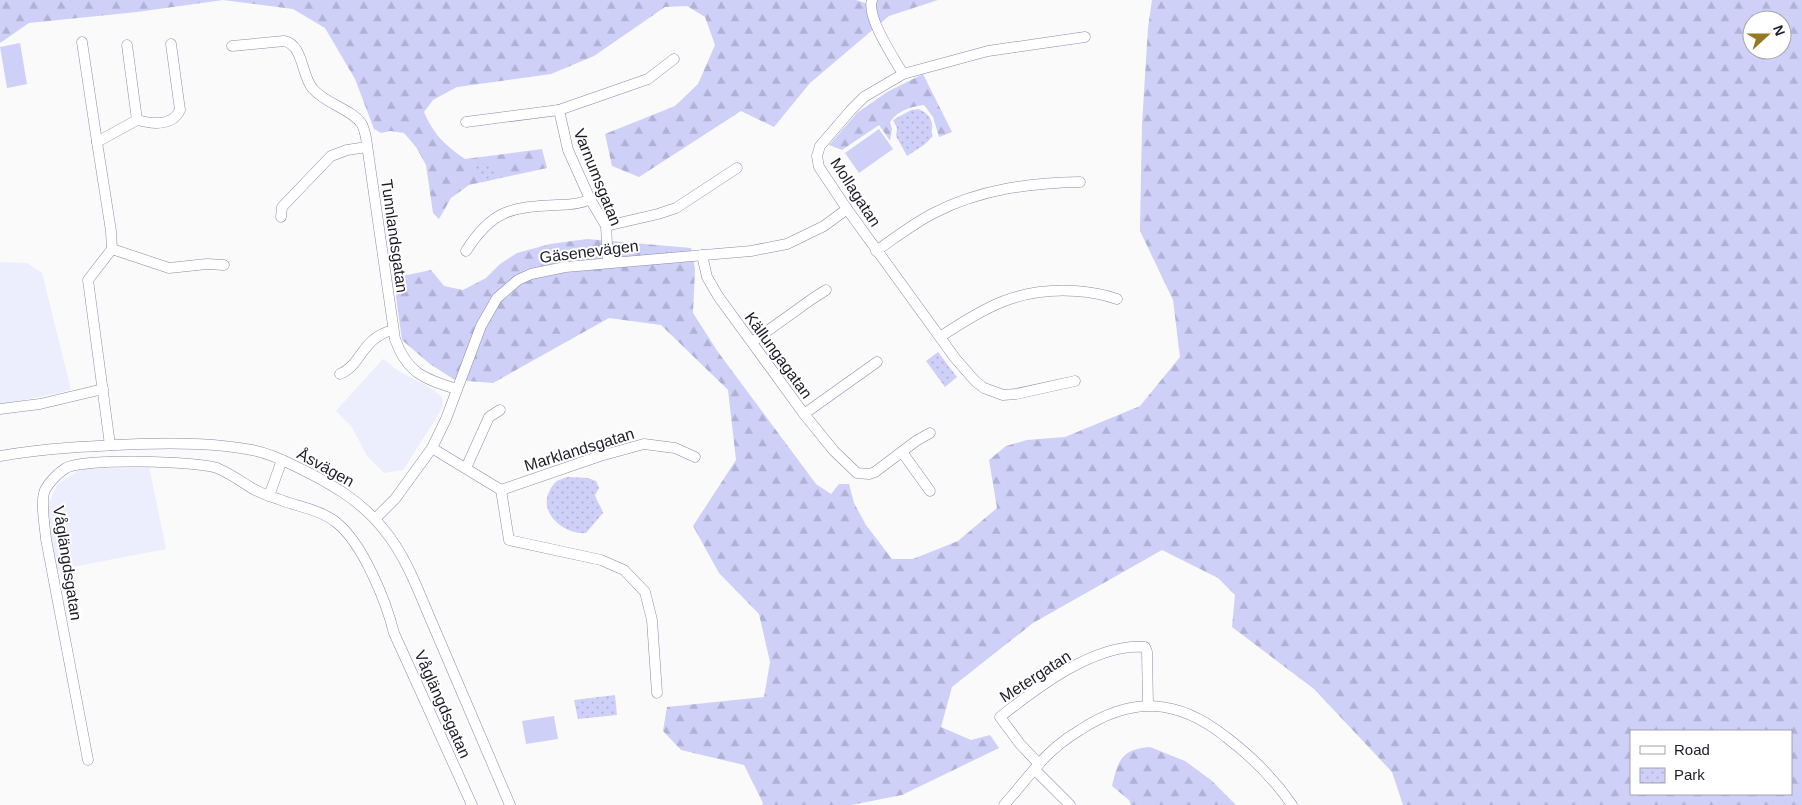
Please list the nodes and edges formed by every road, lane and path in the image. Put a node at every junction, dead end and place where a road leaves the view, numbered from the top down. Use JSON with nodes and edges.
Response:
{"nodes":[{"id":1,"x":872,"y":0,"type":"edge"},
{"id":2,"x":1085,"y":37,"type":"dead end"},
{"id":3,"x":82,"y":42,"type":"dead end"},
{"id":4,"x":171,"y":44,"type":"dead end"},
{"id":5,"x":127,"y":45,"type":"dead end"},
{"id":6,"x":232,"y":46,"type":"dead end"},
{"id":7,"x":674,"y":59,"type":"dead end"},
{"id":8,"x":903,"y":74,"type":"junction"},
{"id":9,"x":559,"y":110,"type":"junction"},
{"id":10,"x":137,"y":120,"type":"junction"},
{"id":11,"x":466,"y":122,"type":"dead end"},
{"id":12,"x":97,"y":142,"type":"junction"},
{"id":13,"x":368,"y":146,"type":"junction"},
{"id":14,"x":737,"y":168,"type":"dead end"},
{"id":15,"x":1080,"y":182,"type":"dead end"},
{"id":16,"x":590,"y":199,"type":"junction"},
{"id":17,"x":847,"y":209,"type":"junction"},
{"id":18,"x":281,"y":217,"type":"dead end"},
{"id":19,"x":606,"y":226,"type":"junction"},
{"id":20,"x":112,"y":249,"type":"junction"},
{"id":21,"x":876,"y":250,"type":"junction"},
{"id":22,"x":466,"y":251,"type":"dead end"},
{"id":23,"x":702,"y":255,"type":"junction"},
{"id":24,"x":608,"y":262,"type":"junction"},
{"id":25,"x":224,"y":265,"type":"dead end"},
{"id":26,"x":826,"y":290,"type":"dead end"},
{"id":27,"x":1117,"y":299,"type":"dead end"},
{"id":28,"x":393,"y":330,"type":"junction"},
{"id":29,"x":940,"y":336,"type":"junction"},
{"id":30,"x":752,"y":342,"type":"junction"},
{"id":31,"x":877,"y":362,"type":"dead end"},
{"id":32,"x":340,"y":374,"type":"dead end"},
{"id":33,"x":1075,"y":381,"type":"dead end"},
{"id":34,"x":103,"y":389,"type":"junction"},
{"id":35,"x":457,"y":389,"type":"junction"},
{"id":36,"x":0,"y":409,"type":"edge"},
{"id":37,"x":500,"y":410,"type":"dead end"},
{"id":38,"x":804,"y":414,"type":"junction"},
{"id":39,"x":930,"y":433,"type":"dead end"},
{"id":40,"x":110,"y":445,"type":"junction"},
{"id":41,"x":432,"y":448,"type":"junction"},
{"id":42,"x":902,"y":452,"type":"junction"},
{"id":43,"x":0,"y":456,"type":"edge"},
{"id":44,"x":695,"y":457,"type":"dead end"},
{"id":45,"x":282,"y":460,"type":"junction"},
{"id":46,"x":466,"y":468,"type":"junction"},
{"id":47,"x":501,"y":490,"type":"junction"},
{"id":48,"x":930,"y":491,"type":"dead end"},
{"id":49,"x":270,"y":496,"type":"junction"},
{"id":50,"x":375,"y":519,"type":"junction"},
{"id":51,"x":657,"y":693,"type":"dead end"},
{"id":52,"x":1148,"y":705,"type":"junction"},
{"id":53,"x":88,"y":760,"type":"dead end"},
{"id":54,"x":1037,"y":767,"type":"junction"},
{"id":55,"x":472,"y":805,"type":"edge"},
{"id":56,"x":510,"y":805,"type":"edge"},
{"id":57,"x":1004,"y":805,"type":"edge"},
{"id":58,"x":1070,"y":805,"type":"edge"},
{"id":59,"x":1292,"y":805,"type":"edge"}],
"edges":[{"from":1,"to":8,"type":"street"},
{"from":2,"to":8,"type":"street","name":"Mollagatan"},
{"from":3,"to":12,"type":"street"},
{"from":4,"to":10,"type":"street"},
{"from":5,"to":10,"type":"street"},
{"from":6,"to":13,"type":"street","name":"Tunnlandsgatan"},
{"from":7,"to":9,"type":"street","name":"Varnumsgatan"},
{"from":8,"to":17,"type":"street","name":"Mollagatan"},
{"from":9,"to":11,"type":"street"},
{"from":9,"to":16,"type":"street","name":"Varnumsgatan"},
{"from":10,"to":12,"type":"street"},
{"from":12,"to":20,"type":"street"},
{"from":13,"to":18,"type":"street"},
{"from":13,"to":28,"type":"street","name":"Tunnlandsgatan"},
{"from":14,"to":19,"type":"street"},
{"from":15,"to":21,"type":"street"},
{"from":16,"to":19,"type":"street","name":"Varnumsgatan"},
{"from":16,"to":22,"type":"street"},
{"from":17,"to":21,"type":"street","name":"Mollagatan"},
{"from":17,"to":23,"type":"street","name":"Gäsenevägen"},
{"from":19,"to":24,"type":"street","name":"Varnumsgatan"},
{"from":20,"to":25,"type":"street"},
{"from":20,"to":34,"type":"street"},
{"from":21,"to":29,"type":"street","name":"Mollagatan"},
{"from":23,"to":24,"type":"street","name":"Gäsenevägen"},
{"from":23,"to":30,"type":"street","name":"Källungagatan"},
{"from":24,"to":35,"type":"street","name":"Gäsenevägen"},
{"from":26,"to":30,"type":"street"},
{"from":27,"to":29,"type":"street"},
{"from":28,"to":32,"type":"street"},
{"from":28,"to":35,"type":"street","name":"Tunnlandsgatan"},
{"from":29,"to":33,"type":"street","name":"Mollagatan"},
{"from":30,"to":38,"type":"street","name":"Källungagatan"},
{"from":31,"to":38,"type":"street"},
{"from":34,"to":36,"type":"street"},
{"from":34,"to":40,"type":"street"},
{"from":35,"to":41,"type":"street","name":"Gäsenevägen"},
{"from":37,"to":46,"type":"street"},
{"from":38,"to":42,"type":"street","name":"Källungagatan"},
{"from":39,"to":42,"type":"street"},
{"from":40,"to":43,"type":"street","name":"Åsvägen"},
{"from":40,"to":45,"type":"street","name":"Åsvägen"},
{"from":41,"to":46,"type":"street"},
{"from":41,"to":50,"type":"street","name":"Gäsenevägen"},
{"from":42,"to":48,"type":"street"},
{"from":44,"to":47,"type":"street","name":"Marklandsgatan"},
{"from":45,"to":49,"type":"street"},
{"from":45,"to":50,"type":"street","name":"Åsvägen"},
{"from":46,"to":47,"type":"street"},
{"from":47,"to":51,"type":"street"},
{"from":49,"to":53,"type":"street","name":"Våglängdsgatan"},
{"from":49,"to":55,"type":"street","name":"Våglängdsgatan"},
{"from":50,"to":56,"type":"street","name":"Åsvägen"},
{"from":52,"to":54,"type":"street"},
{"from":52,"to":54,"type":"street","name":"Metergatan"},
{"from":52,"to":59,"type":"street"},
{"from":54,"to":57,"type":"street"},
{"from":54,"to":58,"type":"street"}]}
